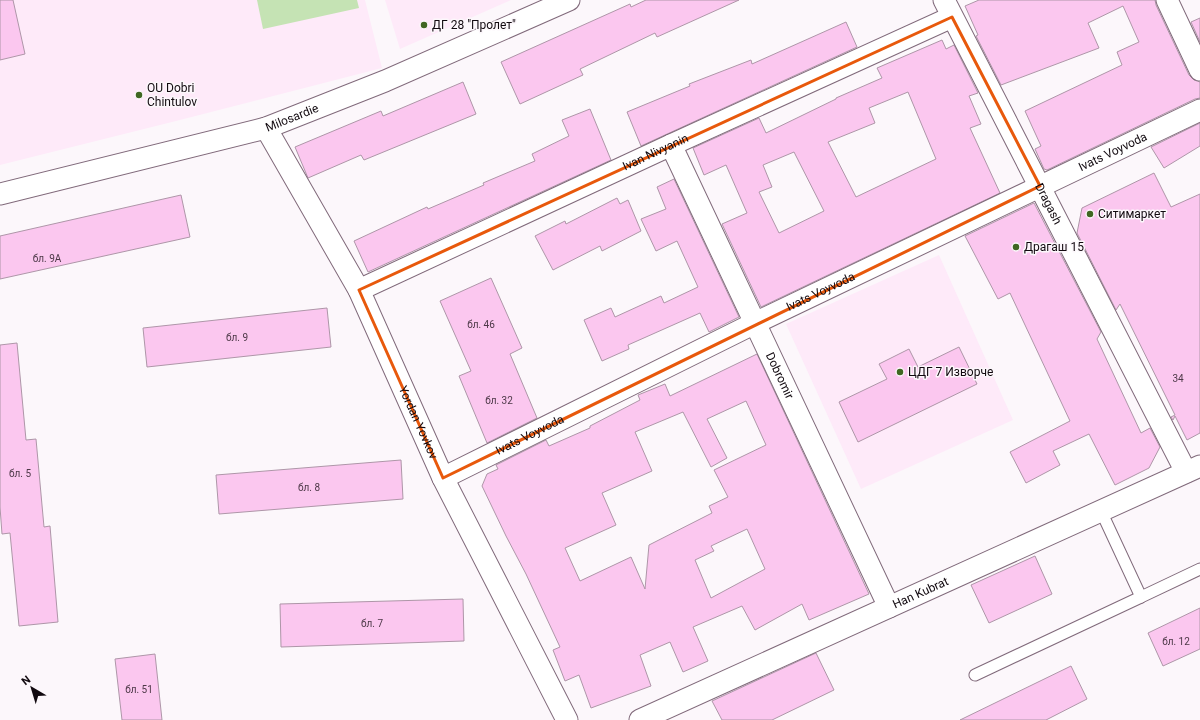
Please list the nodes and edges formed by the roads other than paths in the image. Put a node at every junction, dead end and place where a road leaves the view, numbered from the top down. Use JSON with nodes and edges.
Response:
{"nodes":[{"id":1,"x":569,"y":0,"type":"edge"},
{"id":2,"x":1167,"y":0,"type":"edge"},
{"id":3,"x":948,"y":8,"type":"edge"},
{"id":4,"x":1200,"y":70,"type":"edge"},
{"id":5,"x":1200,"y":110,"type":"edge"},
{"id":6,"x":266,"y":128,"type":"junction"},
{"id":7,"x":671,"y":145,"type":"junction"},
{"id":8,"x":1040,"y":186,"type":"junction"},
{"id":9,"x":0,"y":194,"type":"edge"},
{"id":10,"x":359,"y":290,"type":"junction"},
{"id":11,"x":755,"y":323,"type":"junction"},
{"id":12,"x":1193,"y":469,"type":"edge"},
{"id":13,"x":443,"y":478,"type":"junction"},
{"id":14,"x":1101,"y":511,"type":"junction"},
{"id":15,"x":1200,"y":570,"type":"edge"},
{"id":16,"x":1141,"y":597,"type":"junction"},
{"id":17,"x":889,"y":607,"type":"junction"},
{"id":18,"x":975,"y":675,"type":"dead end"},
{"id":19,"x":567,"y":720,"type":"edge"},
{"id":20,"x":640,"y":720,"type":"edge"}],
"edges":[{"from":1,"to":6,"type":"street","name":"Milosardie"},
{"from":2,"to":4,"type":"street"},
{"from":3,"to":7,"type":"street","name":"Ivan Nivyanin"},
{"from":3,"to":8,"type":"street","name":"Dragash"},
{"from":5,"to":8,"type":"street","name":"Ivats Voyvoda"},
{"from":6,"to":9,"type":"street","name":"Milosardie"},
{"from":6,"to":10,"type":"street","name":"Yordan Yovkov"},
{"from":7,"to":10,"type":"street","name":"Ivan Nivyanin"},
{"from":7,"to":11,"type":"street","name":"Dobromir"},
{"from":8,"to":11,"type":"street","name":"Ivats Voyvoda"},
{"from":8,"to":12,"type":"street","name":"Dragash"},
{"from":10,"to":13,"type":"street","name":"Yordan Yovkov"},
{"from":11,"to":13,"type":"street","name":"Ivats Voyvoda"},
{"from":11,"to":17,"type":"street","name":"Dobromir"},
{"from":12,"to":14,"type":"street","name":"Han Kubrat"},
{"from":13,"to":19,"type":"street","name":"Yordan Yovkov"},
{"from":14,"to":16,"type":"lane"},
{"from":14,"to":17,"type":"street","name":"Han Kubrat"},
{"from":15,"to":16,"type":"lane"},
{"from":16,"to":18,"type":"lane"},
{"from":17,"to":20,"type":"street","name":"Han Kubrat"}]}
